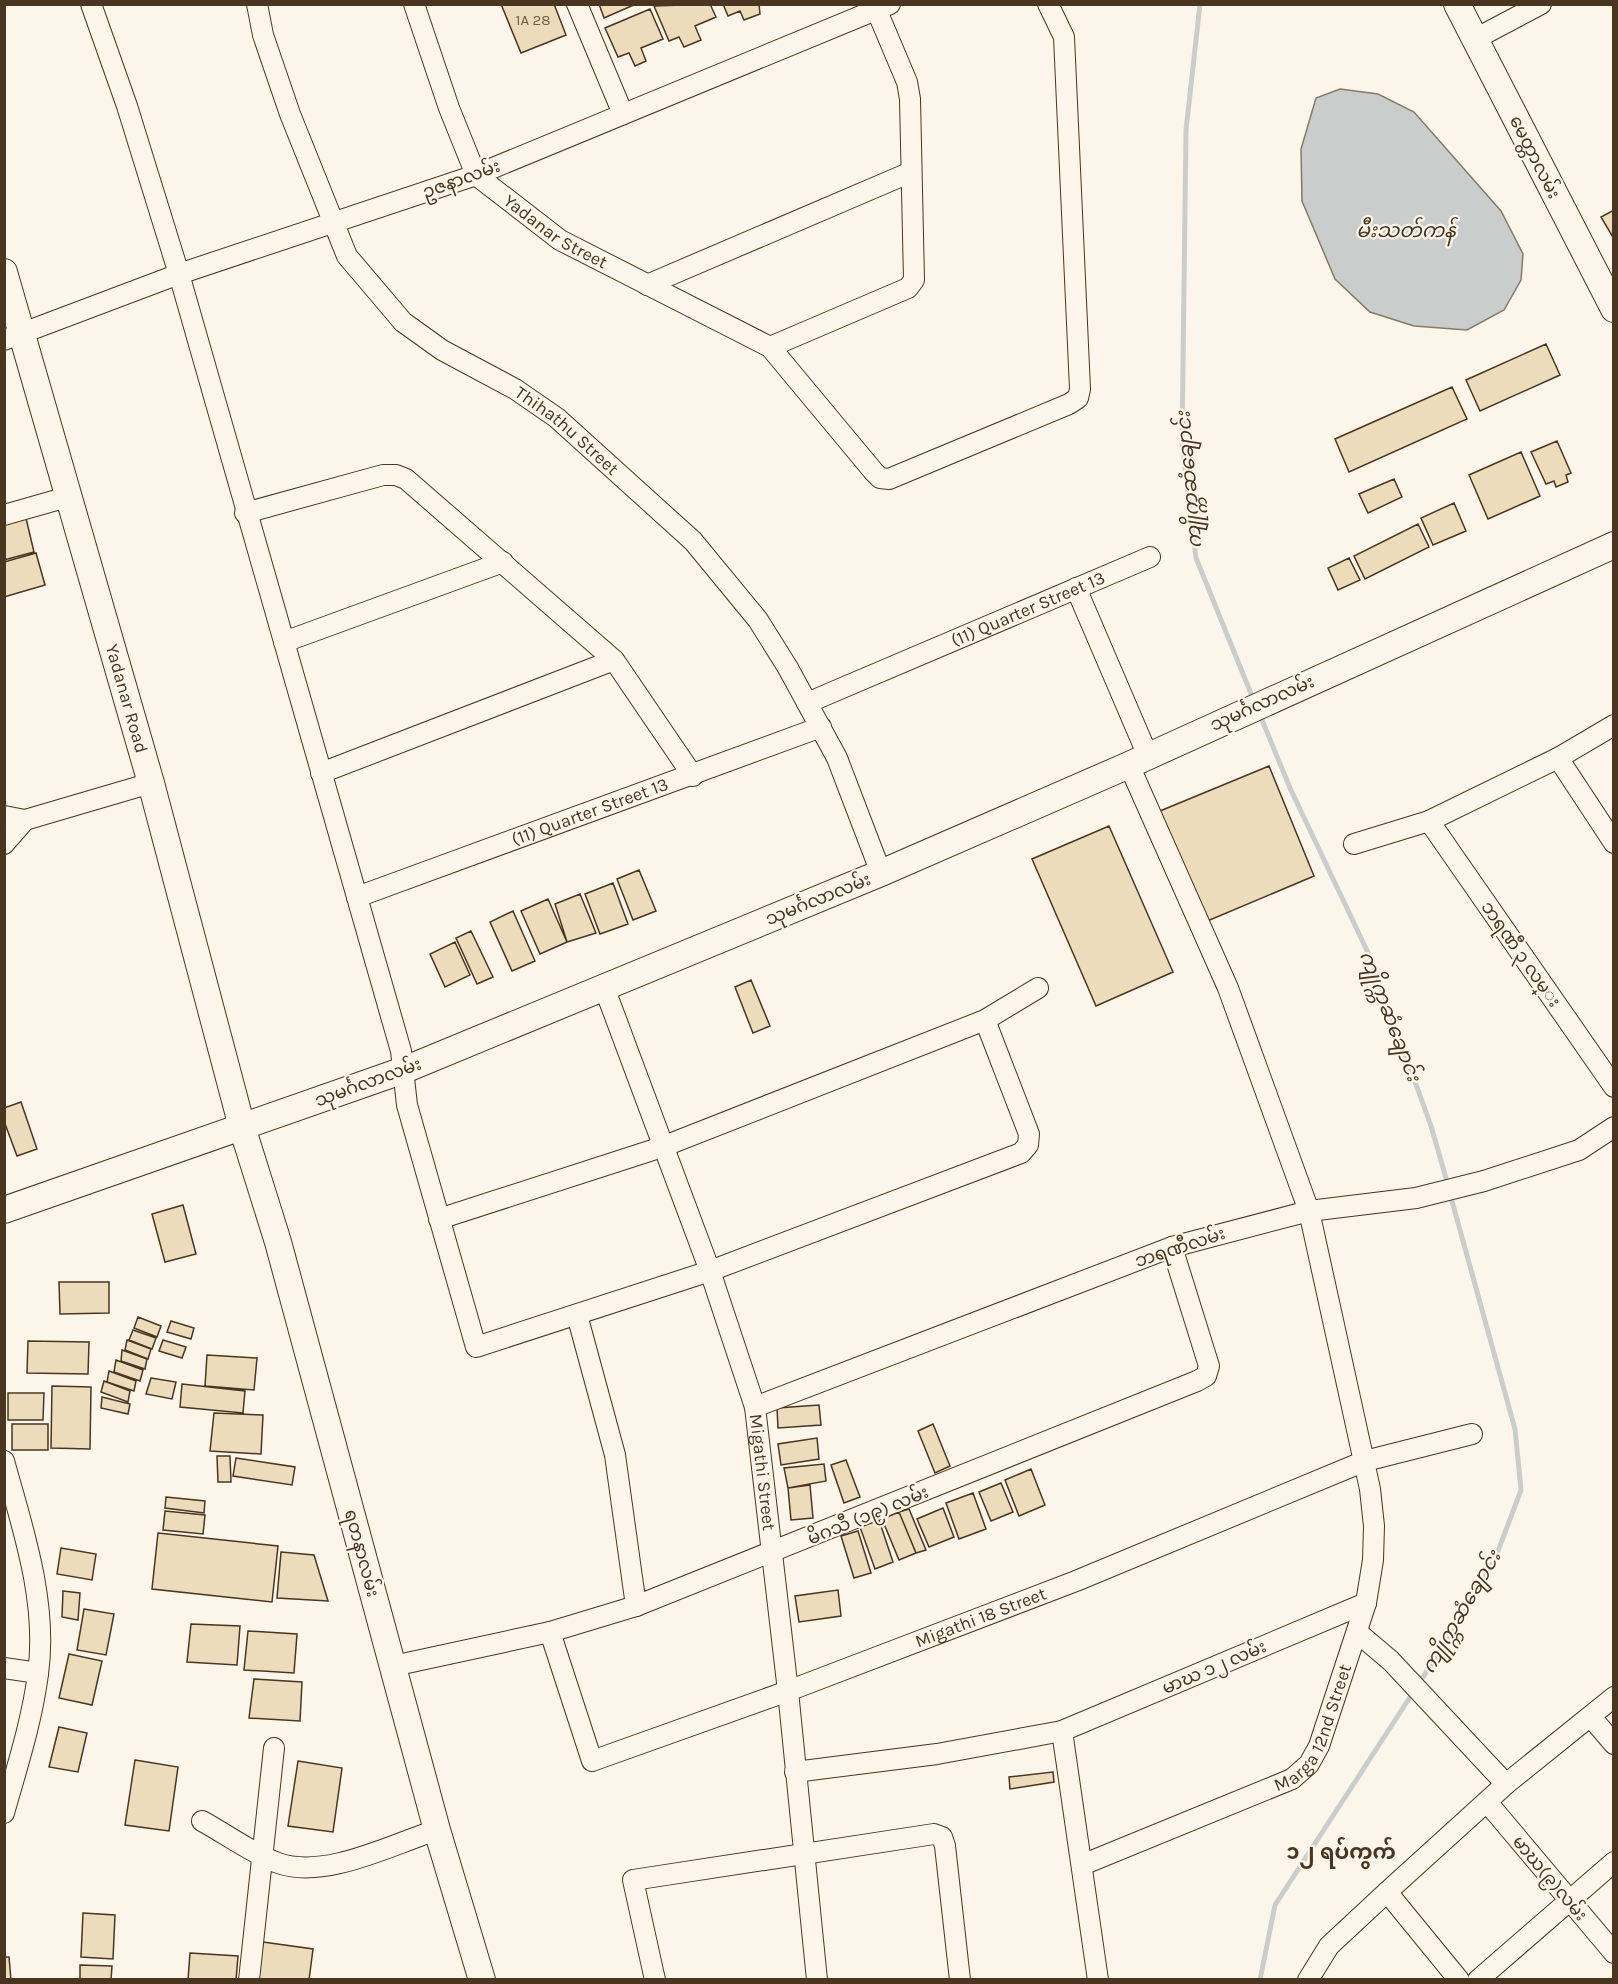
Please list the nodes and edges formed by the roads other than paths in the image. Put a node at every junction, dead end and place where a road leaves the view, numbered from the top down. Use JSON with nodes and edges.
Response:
{"nodes":[{"id":1,"x":91,"y":4,"type":"edge"},
{"id":2,"x":257,"y":4,"type":"edge"},
{"id":3,"x":414,"y":4,"type":"edge"},
{"id":4,"x":577,"y":4,"type":"edge"},
{"id":5,"x":1048,"y":4,"type":"edge"},
{"id":6,"x":1457,"y":4,"type":"edge"},
{"id":7,"x":1541,"y":4,"type":"edge"},
{"id":8,"x":880,"y":6,"type":"edge"},
{"id":9,"x":1475,"y":39,"type":"junction"},
{"id":10,"x":623,"y":114,"type":"junction"},
{"id":11,"x":910,"y":172,"type":"junction"},
{"id":12,"x":476,"y":175,"type":"junction"},
{"id":13,"x":334,"y":222,"type":"junction"},
{"id":14,"x":4,"y":272,"type":"edge"},
{"id":15,"x":179,"y":274,"type":"junction"},
{"id":16,"x":647,"y":285,"type":"junction"},
{"id":17,"x":1614,"y":309,"type":"edge"},
{"id":18,"x":14,"y":336,"type":"edge"},
{"id":19,"x":770,"y":347,"type":"junction"},
{"id":20,"x":67,"y":496,"type":"junction"},
{"id":21,"x":245,"y":513,"type":"junction"},
{"id":22,"x":4,"y":515,"type":"edge"},
{"id":23,"x":1614,"y":545,"type":"edge"},
{"id":24,"x":1149,"y":557,"type":"dead end"},
{"id":25,"x":503,"y":562,"type":"junction"},
{"id":26,"x":1076,"y":588,"type":"junction"},
{"id":27,"x":284,"y":642,"type":"junction"},
{"id":28,"x":614,"y":660,"type":"junction"},
{"id":29,"x":807,"y":703,"type":"junction"},
{"id":30,"x":1614,"y":725,"type":"edge"},
{"id":31,"x":821,"y":727,"type":"junction"},
{"id":32,"x":1558,"y":758,"type":"junction"},
{"id":33,"x":1138,"y":761,"type":"junction"},
{"id":34,"x":321,"y":773,"type":"junction"},
{"id":35,"x":693,"y":776,"type":"junction"},
{"id":36,"x":151,"y":783,"type":"junction"},
{"id":37,"x":4,"y":816,"type":"edge"},
{"id":38,"x":26,"y":820,"type":"junction"},
{"id":39,"x":1429,"y":821,"type":"junction"},
{"id":40,"x":1614,"y":843,"type":"edge"},
{"id":41,"x":4,"y":844,"type":"edge"},
{"id":42,"x":1354,"y":844,"type":"dead end"},
{"id":43,"x":881,"y":873,"type":"junction"},
{"id":44,"x":357,"y":897,"type":"junction"},
{"id":45,"x":604,"y":987,"type":"junction"},
{"id":46,"x":1038,"y":988,"type":"dead end"},
{"id":47,"x":985,"y":1020,"type":"junction"},
{"id":48,"x":404,"y":1070,"type":"junction"},
{"id":49,"x":1614,"y":1087,"type":"edge"},
{"id":50,"x":242,"y":1127,"type":"junction"},
{"id":51,"x":1614,"y":1127,"type":"edge"},
{"id":52,"x":662,"y":1146,"type":"junction"},
{"id":53,"x":4,"y":1210,"type":"edge"},
{"id":54,"x":1309,"y":1211,"type":"junction"},
{"id":55,"x":439,"y":1218,"type":"junction"},
{"id":56,"x":1172,"y":1247,"type":"junction"},
{"id":57,"x":710,"y":1271,"type":"junction"},
{"id":58,"x":577,"y":1315,"type":"junction"},
{"id":59,"x":755,"y":1407,"type":"junction"},
{"id":60,"x":1472,"y":1434,"type":"dead end"},
{"id":61,"x":4,"y":1461,"type":"edge"},
{"id":62,"x":1365,"y":1461,"type":"junction"},
{"id":63,"x":773,"y":1554,"type":"junction"},
{"id":64,"x":1366,"y":1603,"type":"junction"},
{"id":65,"x":636,"y":1606,"type":"junction"},
{"id":66,"x":550,"y":1632,"type":"junction"},
{"id":67,"x":1358,"y":1633,"type":"junction"},
{"id":68,"x":393,"y":1666,"type":"junction"},
{"id":69,"x":4,"y":1668,"type":"edge"},
{"id":70,"x":38,"y":1672,"type":"junction"},
{"id":71,"x":788,"y":1691,"type":"junction"},
{"id":72,"x":1614,"y":1697,"type":"edge"},
{"id":73,"x":1591,"y":1717,"type":"junction"},
{"id":74,"x":1062,"y":1731,"type":"junction"},
{"id":75,"x":1614,"y":1744,"type":"edge"},
{"id":76,"x":274,"y":1748,"type":"dead end"},
{"id":77,"x":795,"y":1772,"type":"junction"},
{"id":78,"x":1506,"y":1784,"type":"junction"},
{"id":79,"x":1487,"y":1802,"type":"junction"},
{"id":80,"x":4,"y":1813,"type":"edge"},
{"id":81,"x":202,"y":1821,"type":"dead end"},
{"id":82,"x":437,"y":1830,"type":"junction"},
{"id":83,"x":261,"y":1855,"type":"junction"},
{"id":84,"x":802,"y":1856,"type":"junction"},
{"id":85,"x":1614,"y":1862,"type":"edge"},
{"id":86,"x":1082,"y":1865,"type":"junction"},
{"id":87,"x":1387,"y":1892,"type":"junction"},
{"id":88,"x":1568,"y":1901,"type":"junction"},
{"id":89,"x":1614,"y":1953,"type":"edge"},
{"id":90,"x":249,"y":1980,"type":"edge"},
{"id":91,"x":482,"y":1980,"type":"edge"},
{"id":92,"x":655,"y":1980,"type":"edge"},
{"id":93,"x":817,"y":1980,"type":"edge"},
{"id":94,"x":960,"y":1980,"type":"edge"},
{"id":95,"x":1098,"y":1980,"type":"edge"},
{"id":96,"x":1308,"y":1980,"type":"edge"},
{"id":97,"x":1459,"y":1980,"type":"edge"},
{"id":98,"x":1478,"y":1980,"type":"edge"}],
"edges":[{"from":1,"to":15,"type":"street"},
{"from":2,"to":13,"type":"street","name":"Thihathu Street"},
{"from":3,"to":12,"type":"street"},
{"from":4,"to":10,"type":"street"},
{"from":5,"to":19,"type":"street"},
{"from":6,"to":9,"type":"main road","name":"မေတ္တာလမ်း"},
{"from":7,"to":9,"type":"street"},
{"from":8,"to":10,"type":"street","name":"ဥဇနာလမ်း"},
{"from":8,"to":11,"type":"street"},
{"from":9,"to":17,"type":"main road","name":"မေတ္တာလမ်း"},
{"from":10,"to":12,"type":"street","name":"ဥဇနာလမ်း"},
{"from":11,"to":16,"type":"street"},
{"from":11,"to":19,"type":"street"},
{"from":12,"to":13,"type":"street","name":"ဥဇနာလမ်း"},
{"from":12,"to":16,"type":"street","name":"Yadanar Street"},
{"from":13,"to":15,"type":"street","name":"ဥဇနာလမ်း"},
{"from":13,"to":29,"type":"street","name":"Thihathu Street"},
{"from":14,"to":18,"type":"main road","name":"Yadanar Road"},
{"from":15,"to":18,"type":"street","name":"ဥဇနာလမ်း"},
{"from":15,"to":21,"type":"street"},
{"from":16,"to":19,"type":"street","name":"Yadanar Street"},
{"from":18,"to":20,"type":"main road","name":"Yadanar Road"},
{"from":20,"to":22,"type":"street"},
{"from":20,"to":36,"type":"main road","name":"Yadanar Road"},
{"from":21,"to":25,"type":"street"},
{"from":21,"to":27,"type":"street"},
{"from":23,"to":33,"type":"main road","name":"သုမင်္ဂလာလမ်း"},
{"from":24,"to":26,"type":"street","name":"(11) Quarter Street 13"},
{"from":25,"to":27,"type":"street"},
{"from":25,"to":28,"type":"street"},
{"from":26,"to":29,"type":"street","name":"(11) Quarter Street 13"},
{"from":26,"to":33,"type":"street","name":"Marga 12nd Street"},
{"from":27,"to":34,"type":"street"},
{"from":28,"to":34,"type":"street"},
{"from":28,"to":35,"type":"street"},
{"from":29,"to":31,"type":"street","name":"Thihathu Street"},
{"from":30,"to":32,"type":"street"},
{"from":31,"to":35,"type":"street","name":"(11) Quarter Street 13"},
{"from":31,"to":43,"type":"street","name":"Thihathu Street"},
{"from":32,"to":39,"type":"street"},
{"from":32,"to":40,"type":"street"},
{"from":33,"to":43,"type":"main road","name":"သုမင်္ဂလာလမ်း"},
{"from":33,"to":54,"type":"street","name":"Marga 12nd Street"},
{"from":34,"to":44,"type":"street"},
{"from":35,"to":44,"type":"street","name":"(11) Quarter Street 13"},
{"from":36,"to":38,"type":"street"},
{"from":36,"to":50,"type":"main road","name":"Yadanar Road"},
{"from":37,"to":38,"type":"street"},
{"from":38,"to":41,"type":"street"},
{"from":39,"to":42,"type":"street"},
{"from":39,"to":49,"type":"street","name":"ဘရဏီ ၃ လမ္း"},
{"from":43,"to":45,"type":"main road","name":"သုမင်္ဂလာလမ်း"},
{"from":44,"to":48,"type":"street"},
{"from":45,"to":48,"type":"main road","name":"သုမင်္ဂလာလမ်း"},
{"from":45,"to":52,"type":"street","name":"Migathi Street"},
{"from":46,"to":47,"type":"street"},
{"from":47,"to":52,"type":"street"},
{"from":47,"to":57,"type":"street"},
{"from":48,"to":50,"type":"main road","name":"သုမင်္ဂလာလမ်း"},
{"from":48,"to":55,"type":"street"},
{"from":50,"to":53,"type":"main road","name":"သုမင်္ဂလာလမ်း"},
{"from":50,"to":68,"type":"main road","name":"ရတနာလမ်း"},
{"from":51,"to":54,"type":"street","name":"ဘရဏီလမ်း"},
{"from":52,"to":55,"type":"street"},
{"from":52,"to":57,"type":"street","name":"Migathi Street"},
{"from":54,"to":56,"type":"street","name":"ဘရဏီလမ်း"},
{"from":54,"to":62,"type":"street","name":"Marga 12nd Street"},
{"from":55,"to":58,"type":"street"},
{"from":56,"to":59,"type":"street","name":"ဘရဏီလမ်း"},
{"from":56,"to":63,"type":"street","name":"မိဂသီ (၁၉) လမ်း"},
{"from":57,"to":58,"type":"street"},
{"from":57,"to":59,"type":"street","name":"Migathi Street"},
{"from":58,"to":65,"type":"street"},
{"from":59,"to":63,"type":"street","name":"Migathi Street"},
{"from":60,"to":62,"type":"street","name":"Migathi 18 Street"},
{"from":61,"to":70,"type":"street"},
{"from":62,"to":64,"type":"street","name":"Marga 12nd Street"},
{"from":62,"to":71,"type":"street","name":"Migathi 18 Street"},
{"from":63,"to":65,"type":"street","name":"မိဂသီ (၁၉) လမ်း"},
{"from":63,"to":71,"type":"street","name":"Migathi Street"},
{"from":64,"to":67,"type":"street","name":"Marga 12nd Street"},
{"from":64,"to":74,"type":"street","name":"မာဃ ၁၂ လမ်း"},
{"from":65,"to":66,"type":"street","name":"မိဂသီ (၁၉) လမ်း"},
{"from":66,"to":68,"type":"street","name":"မိဂသီ (၁၉) လမ်း"},
{"from":66,"to":71,"type":"street","name":"Migathi 18 Street"},
{"from":67,"to":78,"type":"street"},
{"from":67,"to":86,"type":"street","name":"Marga 12nd Street"},
{"from":68,"to":82,"type":"main road","name":"ရတနာလမ်း"},
{"from":69,"to":70,"type":"street"},
{"from":70,"to":80,"type":"street"},
{"from":71,"to":77,"type":"street","name":"Migathi Street"},
{"from":72,"to":73,"type":"street"},
{"from":73,"to":75,"type":"street"},
{"from":73,"to":78,"type":"street"},
{"from":74,"to":77,"type":"street","name":"မာဃ ၁၂ လမ်း"},
{"from":74,"to":86,"type":"street"},
{"from":76,"to":83,"type":"street"},
{"from":77,"to":84,"type":"street","name":"Migathi Street"},
{"from":78,"to":79,"type":"street"},
{"from":79,"to":87,"type":"street"},
{"from":79,"to":88,"type":"street","name":"မာဃ(၉)လမ်း"},
{"from":81,"to":83,"type":"street"},
{"from":82,"to":83,"type":"street"},
{"from":82,"to":91,"type":"main road","name":"ရတနာလမ်း"},
{"from":83,"to":90,"type":"street"},
{"from":84,"to":92,"type":"street"},
{"from":84,"to":93,"type":"street","name":"Migathi Street"},
{"from":84,"to":94,"type":"street"},
{"from":85,"to":88,"type":"street"},
{"from":86,"to":95,"type":"street"},
{"from":87,"to":96,"type":"street"},
{"from":87,"to":97,"type":"street"},
{"from":88,"to":89,"type":"street","name":"မာဃ(၉)လမ်း"},
{"from":88,"to":98,"type":"street"}]}
